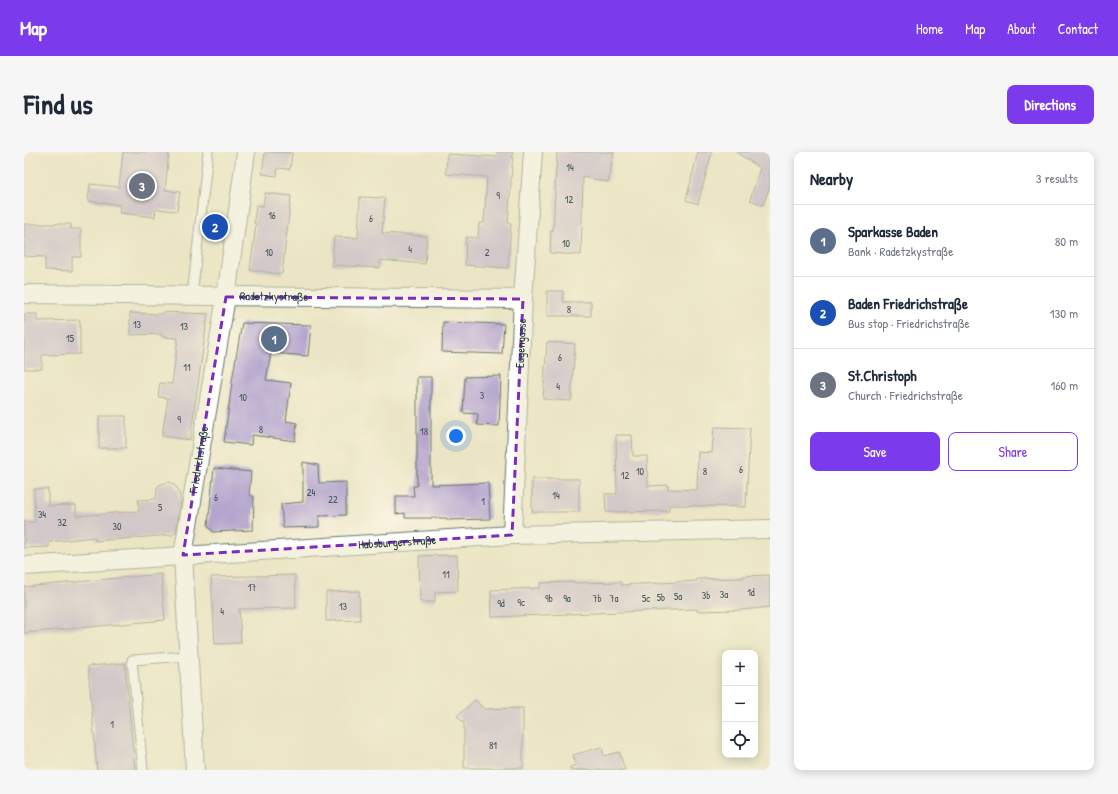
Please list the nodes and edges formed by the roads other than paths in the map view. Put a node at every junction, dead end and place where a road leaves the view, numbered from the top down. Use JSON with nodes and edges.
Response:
{"nodes":[{"id":1,"x":208,"y":152,"type":"edge"},
{"id":2,"x":246,"y":152,"type":"edge"},
{"id":3,"x":533,"y":152,"type":"edge"},
{"id":4,"x":24,"y":294,"type":"edge"},
{"id":5,"x":192,"y":296,"type":"junction"},
{"id":6,"x":226,"y":297,"type":"junction"},
{"id":7,"x":524,"y":299,"type":"junction"},
{"id":8,"x":770,"y":529,"type":"edge"},
{"id":9,"x":512,"y":535,"type":"junction"},
{"id":10,"x":183,"y":555,"type":"junction"},
{"id":11,"x":24,"y":566,"type":"edge"},
{"id":12,"x":188,"y":656,"type":"junction"},
{"id":13,"x":144,"y":770,"type":"edge"},
{"id":14,"x":196,"y":770,"type":"edge"}],
"edges":[{"from":1,"to":5,"type":"lane"},
{"from":2,"to":6,"type":"street","name":"Friedrichstraße"},
{"from":3,"to":7,"type":"street","name":"Eugengasse"},
{"from":4,"to":5,"type":"street","name":"Radetzkystraße"},
{"from":5,"to":6,"type":"street","name":"Radetzkystraße"},
{"from":6,"to":7,"type":"street","name":"Radetzkystraße"},
{"from":6,"to":10,"type":"street","name":"Friedrichstraße"},
{"from":7,"to":9,"type":"street","name":"Eugengasse"},
{"from":8,"to":9,"type":"street","name":"Habsburgerstraße"},
{"from":9,"to":10,"type":"street","name":"Habsburgerstraße"},
{"from":10,"to":11,"type":"street","name":"Habsburgerstraße"},
{"from":10,"to":12,"type":"street","name":"Friedrichstraße"},
{"from":12,"to":13,"type":"lane"},
{"from":12,"to":14,"type":"street","name":"Friedrichstraße"}]}
